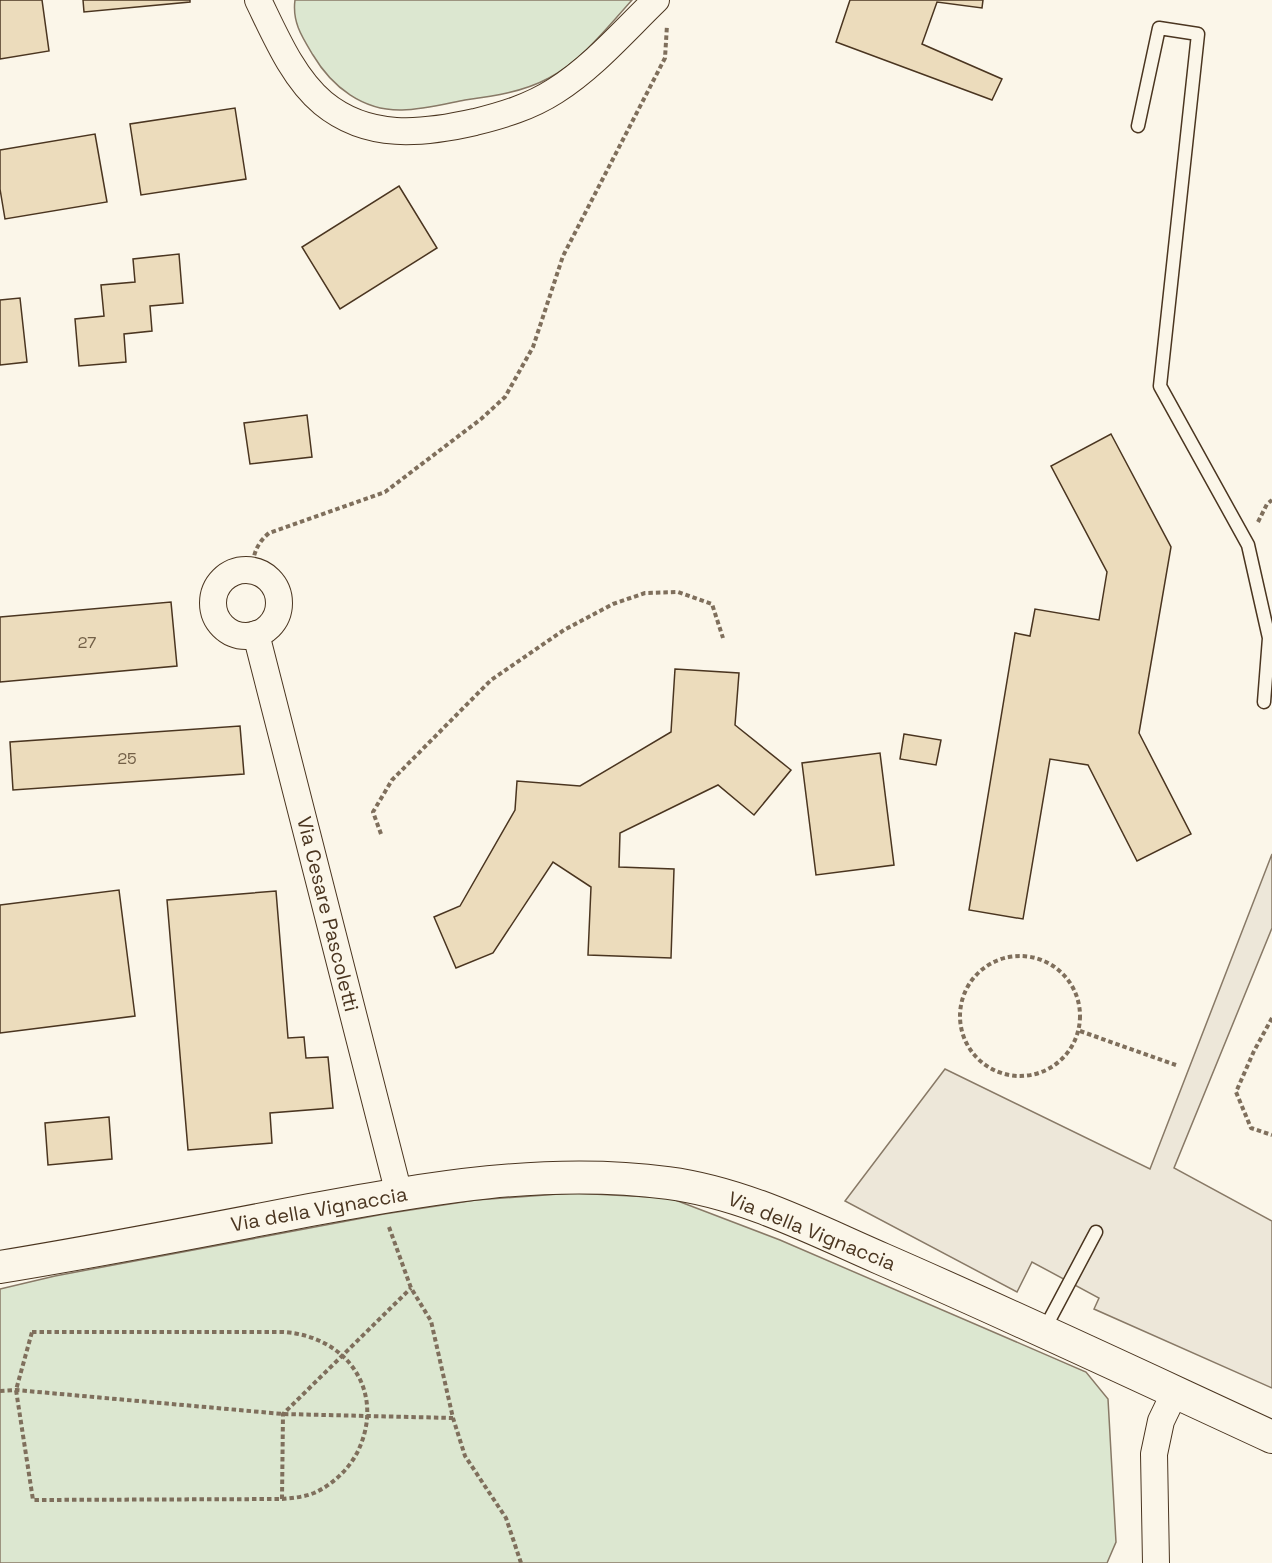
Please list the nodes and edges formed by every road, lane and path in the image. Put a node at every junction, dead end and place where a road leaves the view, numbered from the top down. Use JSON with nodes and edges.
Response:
{"nodes":[{"id":1,"x":258,"y":0,"type":"edge"},
{"id":2,"x":660,"y":9,"type":"edge"},
{"id":3,"x":1138,"y":126,"type":"dead end"},
{"id":4,"x":251,"y":570,"type":"junction"},
{"id":5,"x":256,"y":634,"type":"junction"},
{"id":6,"x":723,"y":638,"type":"dead end"},
{"id":7,"x":1264,"y":702,"type":"dead end"},
{"id":8,"x":381,"y":834,"type":"dead end"},
{"id":9,"x":1272,"y":1018,"type":"edge"},
{"id":10,"x":1080,"y":1031,"type":"junction"},
{"id":11,"x":1176,"y":1065,"type":"dead end"},
{"id":12,"x":1272,"y":1135,"type":"edge"},
{"id":13,"x":399,"y":1194,"type":"junction"},
{"id":14,"x":1096,"y":1232,"type":"dead end"},
{"id":15,"x":0,"y":1267,"type":"edge"},
{"id":16,"x":411,"y":1288,"type":"junction"},
{"id":17,"x":1043,"y":1332,"type":"junction"},
{"id":18,"x":343,"y":1356,"type":"junction"},
{"id":19,"x":16,"y":1390,"type":"junction"},
{"id":20,"x":0,"y":1391,"type":"edge"},
{"id":21,"x":1175,"y":1392,"type":"junction"},
{"id":22,"x":284,"y":1413,"type":"junction"},
{"id":23,"x":368,"y":1417,"type":"junction"},
{"id":24,"x":453,"y":1418,"type":"junction"},
{"id":25,"x":1272,"y":1437,"type":"edge"},
{"id":26,"x":282,"y":1499,"type":"junction"},
{"id":27,"x":521,"y":1563,"type":"edge"},
{"id":28,"x":1156,"y":1563,"type":"edge"}],
"edges":[{"from":1,"to":2,"type":"street"},
{"from":2,"to":4,"type":"path"},
{"from":3,"to":7,"type":"lane"},
{"from":4,"to":5,"type":"street"},
{"from":4,"to":5,"type":"street"},
{"from":5,"to":13,"type":"street","name":"Via Cesare Pascoletti"},
{"from":6,"to":8,"type":"path"},
{"from":9,"to":12,"type":"path"},
{"from":10,"to":10,"type":"path"},
{"from":10,"to":11,"type":"path"},
{"from":13,"to":15,"type":"street","name":"Via della Vignaccia"},
{"from":13,"to":16,"type":"path"},
{"from":13,"to":17,"type":"street","name":"Via della Vignaccia"},
{"from":14,"to":17,"type":"lane"},
{"from":16,"to":18,"type":"path"},
{"from":16,"to":24,"type":"path"},
{"from":17,"to":21,"type":"street","name":"Via della Vignaccia"},
{"from":18,"to":19,"type":"path"},
{"from":18,"to":22,"type":"path"},
{"from":18,"to":23,"type":"path"},
{"from":19,"to":20,"type":"path"},
{"from":19,"to":22,"type":"path"},
{"from":19,"to":26,"type":"path"},
{"from":21,"to":25,"type":"street","name":"Via della Vignaccia"},
{"from":21,"to":28,"type":"street"},
{"from":22,"to":23,"type":"path"},
{"from":22,"to":26,"type":"path"},
{"from":23,"to":24,"type":"path"},
{"from":23,"to":26,"type":"path"},
{"from":24,"to":27,"type":"path"}]}
